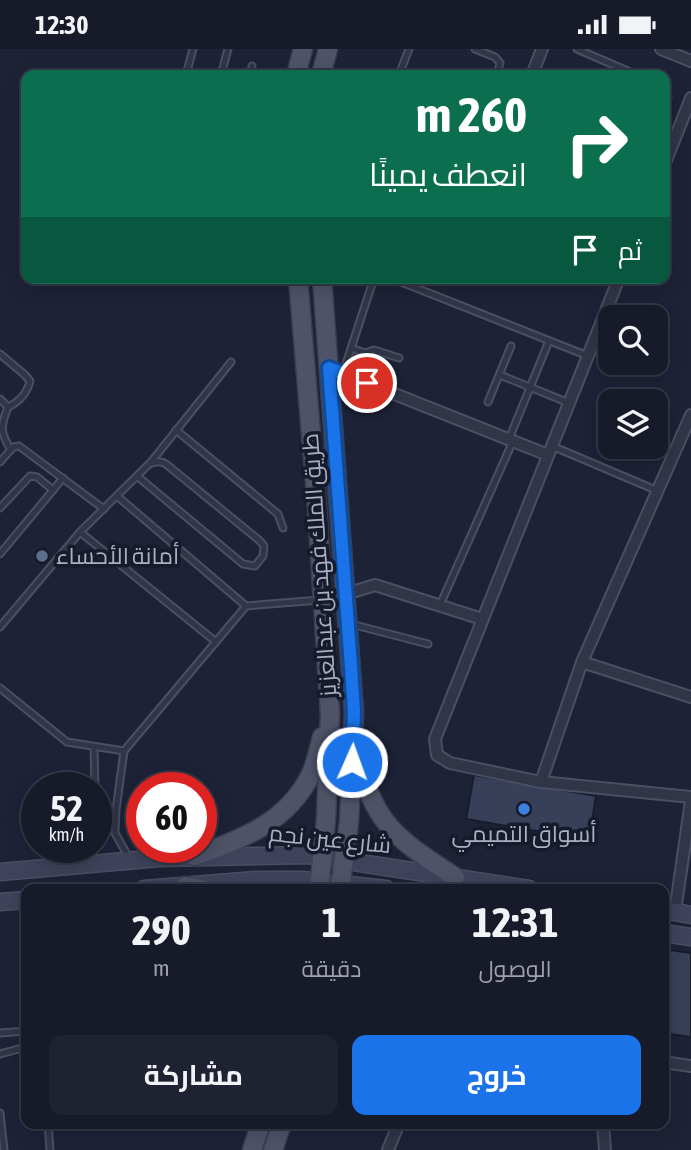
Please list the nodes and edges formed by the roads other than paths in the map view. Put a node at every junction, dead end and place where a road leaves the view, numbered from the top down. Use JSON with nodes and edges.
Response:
{"nodes":[{"id":1,"x":193,"y":49,"type":"edge"},
{"id":2,"x":228,"y":49,"type":"edge"},
{"id":3,"x":303,"y":49,"type":"edge"},
{"id":4,"x":328,"y":49,"type":"edge"},
{"id":5,"x":409,"y":49,"type":"edge"},
{"id":6,"x":475,"y":49,"type":"edge"},
{"id":7,"x":542,"y":49,"type":"edge"},
{"id":8,"x":577,"y":49,"type":"edge"},
{"id":9,"x":661,"y":49,"type":"edge"},
{"id":10,"x":691,"y":61,"type":"edge"},
{"id":11,"x":252,"y":66,"type":"dead end"},
{"id":12,"x":187,"y":70,"type":"edge"},
{"id":13,"x":222,"y":70,"type":"edge"},
{"id":14,"x":252,"y":70,"type":"edge"},
{"id":15,"x":297,"y":70,"type":"edge"},
{"id":16,"x":322,"y":70,"type":"edge"},
{"id":17,"x":401,"y":70,"type":"edge"},
{"id":18,"x":499,"y":70,"type":"edge"},
{"id":19,"x":534,"y":70,"type":"edge"},
{"id":20,"x":625,"y":70,"type":"edge"},
{"id":21,"x":691,"y":98,"type":"edge"},
{"id":22,"x":670,"y":150,"type":"edge"},
{"id":23,"x":298,"y":284,"type":"edge"},
{"id":24,"x":322,"y":284,"type":"edge"},
{"id":25,"x":372,"y":284,"type":"edge"},
{"id":26,"x":406,"y":284,"type":"edge"},
{"id":27,"x":617,"y":284,"type":"edge"},
{"id":28,"x":549,"y":341,"type":"junction"},
{"id":29,"x":511,"y":346,"type":"dead end"},
{"id":30,"x":352,"y":348,"type":"junction"},
{"id":31,"x":0,"y":354,"type":"edge"},
{"id":32,"x":587,"y":356,"type":"junction"},
{"id":33,"x":399,"y":358,"type":"dead end"},
{"id":34,"x":231,"y":362,"type":"dead end"},
{"id":35,"x":336,"y":371,"type":"junction"},
{"id":36,"x":500,"y":375,"type":"junction"},
{"id":37,"x":530,"y":388,"type":"junction"},
{"id":38,"x":0,"y":399,"type":"edge"},
{"id":39,"x":488,"y":402,"type":"dead end"},
{"id":40,"x":569,"y":403,"type":"junction"},
{"id":41,"x":8,"y":407,"type":"junction"},
{"id":42,"x":691,"y":415,"type":"edge"},
{"id":43,"x":176,"y":430,"type":"junction"},
{"id":44,"x":511,"y":440,"type":"junction"},
{"id":45,"x":11,"y":450,"type":"junction"},
{"id":46,"x":550,"y":450,"type":"junction"},
{"id":47,"x":0,"y":462,"type":"edge"},
{"id":48,"x":149,"y":464,"type":"junction"},
{"id":49,"x":137,"y":477,"type":"junction"},
{"id":50,"x":63,"y":478,"type":"junction"},
{"id":51,"x":53,"y":490,"type":"junction"},
{"id":52,"x":658,"y":491,"type":"junction"},
{"id":53,"x":117,"y":496,"type":"junction"},
{"id":54,"x":0,"y":508,"type":"edge"},
{"id":55,"x":104,"y":509,"type":"junction"},
{"id":56,"x":283,"y":529,"type":"dead end"},
{"id":57,"x":80,"y":532,"type":"junction"},
{"id":58,"x":0,"y":554,"type":"edge"},
{"id":59,"x":346,"y":594,"type":"junction"},
{"id":60,"x":323,"y":600,"type":"junction"},
{"id":61,"x":440,"y":605,"type":"junction"},
{"id":62,"x":246,"y":606,"type":"junction"},
{"id":63,"x":482,"y":619,"type":"junction"},
{"id":64,"x":348,"y":623,"type":"junction"},
{"id":65,"x":0,"y":627,"type":"edge"},
{"id":66,"x":216,"y":642,"type":"junction"},
{"id":67,"x":428,"y":644,"type":"dead end"},
{"id":68,"x":582,"y":661,"type":"junction"},
{"id":69,"x":0,"y":688,"type":"edge"},
{"id":70,"x":691,"y":697,"type":"edge"},
{"id":71,"x":330,"y":714,"type":"junction"},
{"id":72,"x":354,"y":729,"type":"junction"},
{"id":73,"x":94,"y":747,"type":"junction"},
{"id":74,"x":124,"y":751,"type":"junction"},
{"id":75,"x":95,"y":772,"type":"edge"},
{"id":76,"x":541,"y":782,"type":"junction"},
{"id":77,"x":691,"y":799,"type":"edge"},
{"id":78,"x":217,"y":848,"type":"edge"},
{"id":79,"x":126,"y":852,"type":"edge"},
{"id":80,"x":217,"y":855,"type":"edge"},
{"id":81,"x":323,"y":857,"type":"junction"},
{"id":82,"x":126,"y":859,"type":"edge"},
{"id":83,"x":344,"y":860,"type":"junction"},
{"id":84,"x":76,"y":865,"type":"joint"},
{"id":85,"x":0,"y":872,"type":"edge"},
{"id":86,"x":455,"y":877,"type":"junction"},
{"id":87,"x":220,"y":884,"type":"edge"},
{"id":88,"x":307,"y":884,"type":"edge"},
{"id":89,"x":320,"y":884,"type":"edge"},
{"id":90,"x":340,"y":884,"type":"edge"},
{"id":91,"x":498,"y":884,"type":"edge"},
{"id":92,"x":21,"y":900,"type":"edge"},
{"id":93,"x":2,"y":906,"type":"edge"},
{"id":94,"x":676,"y":913,"type":"edge"},
{"id":95,"x":669,"y":934,"type":"edge"},
{"id":96,"x":691,"y":937,"type":"edge"},
{"id":97,"x":21,"y":1031,"type":"edge"},
{"id":98,"x":0,"y":1033,"type":"edge"},
{"id":99,"x":21,"y":1048,"type":"edge"},
{"id":100,"x":0,"y":1054,"type":"edge"},
{"id":101,"x":669,"y":1063,"type":"edge"},
{"id":102,"x":691,"y":1066,"type":"edge"},
{"id":103,"x":0,"y":1112,"type":"edge"},
{"id":104,"x":48,"y":1129,"type":"edge"},
{"id":105,"x":259,"y":1129,"type":"edge"},
{"id":106,"x":280,"y":1129,"type":"edge"},
{"id":107,"x":397,"y":1129,"type":"edge"},
{"id":108,"x":603,"y":1129,"type":"edge"},
{"id":109,"x":4,"y":1150,"type":"edge"},
{"id":110,"x":50,"y":1150,"type":"edge"},
{"id":111,"x":252,"y":1150,"type":"edge"},
{"id":112,"x":273,"y":1150,"type":"edge"},
{"id":113,"x":388,"y":1150,"type":"edge"},
{"id":114,"x":605,"y":1150,"type":"edge"}],
"edges":[{"from":1,"to":12,"type":"lane"},
{"from":2,"to":13,"type":"lane"},
{"from":3,"to":15,"type":"main road"},
{"from":4,"to":16,"type":"main road"},
{"from":5,"to":17,"type":"lane"},
{"from":6,"to":18,"type":"lane"},
{"from":7,"to":19,"type":"street"},
{"from":8,"to":20,"type":"lane"},
{"from":9,"to":10,"type":"street"},
{"from":11,"to":14,"type":"lane"},
{"from":21,"to":22,"type":"street"},
{"from":23,"to":60,"type":"main road","name":"طريق الملك فهد بن عبدالعزيز"},
{"from":24,"to":35,"type":"main road","name":"طريق الملك فهد بن عبدالعزيز"},
{"from":25,"to":30,"type":"lane"},
{"from":26,"to":28,"type":"lane"},
{"from":27,"to":32,"type":"street"},
{"from":28,"to":32,"type":"lane"},
{"from":28,"to":37,"type":"lane"},
{"from":29,"to":36,"type":"lane"},
{"from":30,"to":33,"type":"lane"},
{"from":30,"to":35,"type":"lane"},
{"from":31,"to":41,"type":"lane"},
{"from":32,"to":40,"type":"street"},
{"from":34,"to":43,"type":"lane"},
{"from":35,"to":44,"type":"street"},
{"from":35,"to":59,"type":"main road","name":"طريق الملك فهد بن عبدالعزيز"},
{"from":36,"to":37,"type":"lane"},
{"from":36,"to":39,"type":"lane"},
{"from":37,"to":40,"type":"lane"},
{"from":37,"to":44,"type":"lane"},
{"from":38,"to":41,"type":"lane"},
{"from":40,"to":46,"type":"street"},
{"from":41,"to":45,"type":"lane"},
{"from":42,"to":52,"type":"street"},
{"from":43,"to":48,"type":"lane"},
{"from":43,"to":56,"type":"lane"},
{"from":44,"to":46,"type":"street"},
{"from":44,"to":61,"type":"lane"},
{"from":45,"to":47,"type":"lane"},
{"from":45,"to":50,"type":"lane"},
{"from":46,"to":52,"type":"lane"},
{"from":46,"to":63,"type":"street"},
{"from":48,"to":49,"type":"lane"},
{"from":48,"to":49,"type":"lane"},
{"from":49,"to":53,"type":"lane"},
{"from":50,"to":51,"type":"lane"},
{"from":50,"to":55,"type":"lane"},
{"from":51,"to":54,"type":"lane"},
{"from":51,"to":58,"type":"lane"},
{"from":52,"to":68,"type":"street"},
{"from":53,"to":55,"type":"lane"},
{"from":53,"to":62,"type":"lane"},
{"from":55,"to":57,"type":"lane"},
{"from":57,"to":65,"type":"lane"},
{"from":57,"to":66,"type":"lane"},
{"from":59,"to":61,"type":"street"},
{"from":59,"to":64,"type":"main road","name":"طريق الملك فهد بن عبدالعزيز"},
{"from":60,"to":62,"type":"lane"},
{"from":60,"to":71,"type":"main road","name":"طريق الملك فهد بن عبدالعزيز"},
{"from":61,"to":63,"type":"street"},
{"from":62,"to":66,"type":"lane"},
{"from":63,"to":76,"type":"street"},
{"from":64,"to":67,"type":"lane"},
{"from":64,"to":72,"type":"main road","name":"طريق الملك فهد بن عبدالعزيز"},
{"from":66,"to":74,"type":"lane"},
{"from":68,"to":70,"type":"street"},
{"from":68,"to":76,"type":"street"},
{"from":69,"to":73,"type":"lane"},
{"from":71,"to":78,"type":"main road"},
{"from":71,"to":81,"type":"main road","name":"طريق الملك فهد بن عبدالعزيز"},
{"from":72,"to":83,"type":"main road","name":"طريق الملك فهد بن عبدالعزيز"},
{"from":72,"to":86,"type":"main road"},
{"from":73,"to":74,"type":"lane"},
{"from":73,"to":75,"type":"lane"},
{"from":74,"to":79,"type":"lane"},
{"from":76,"to":77,"type":"street"},
{"from":77,"to":94,"type":"street"},
{"from":80,"to":81,"type":"main road","name":"شارع عين نجم"},
{"from":81,"to":83,"type":"main road","name":"شارع عين نجم"},
{"from":81,"to":89,"type":"main road","name":"طريق الملك فهد بن عبدالعزيز"},
{"from":82,"to":84,"type":"main road","name":"شارع عين نجم"},
{"from":83,"to":86,"type":"main road","name":"شارع عين نجم"},
{"from":83,"to":90,"type":"main road","name":"طريق الملك فهد بن عبدالعزيز"},
{"from":84,"to":85,"type":"main road","name":"شارع عين نجم"},
{"from":86,"to":91,"type":"main road","name":"شارع عين نجم"},
{"from":87,"to":88,"type":"main road","name":"شارع عين نجم"},
{"from":92,"to":93,"type":"main road"},
{"from":95,"to":96,"type":"main road"},
{"from":97,"to":98,"type":"lane"},
{"from":99,"to":100,"type":"lane"},
{"from":101,"to":102,"type":"street"},
{"from":103,"to":109,"type":"lane"},
{"from":104,"to":110,"type":"lane"},
{"from":105,"to":111,"type":"main road"},
{"from":106,"to":112,"type":"main road"},
{"from":107,"to":113,"type":"street"},
{"from":108,"to":114,"type":"street"}]}
